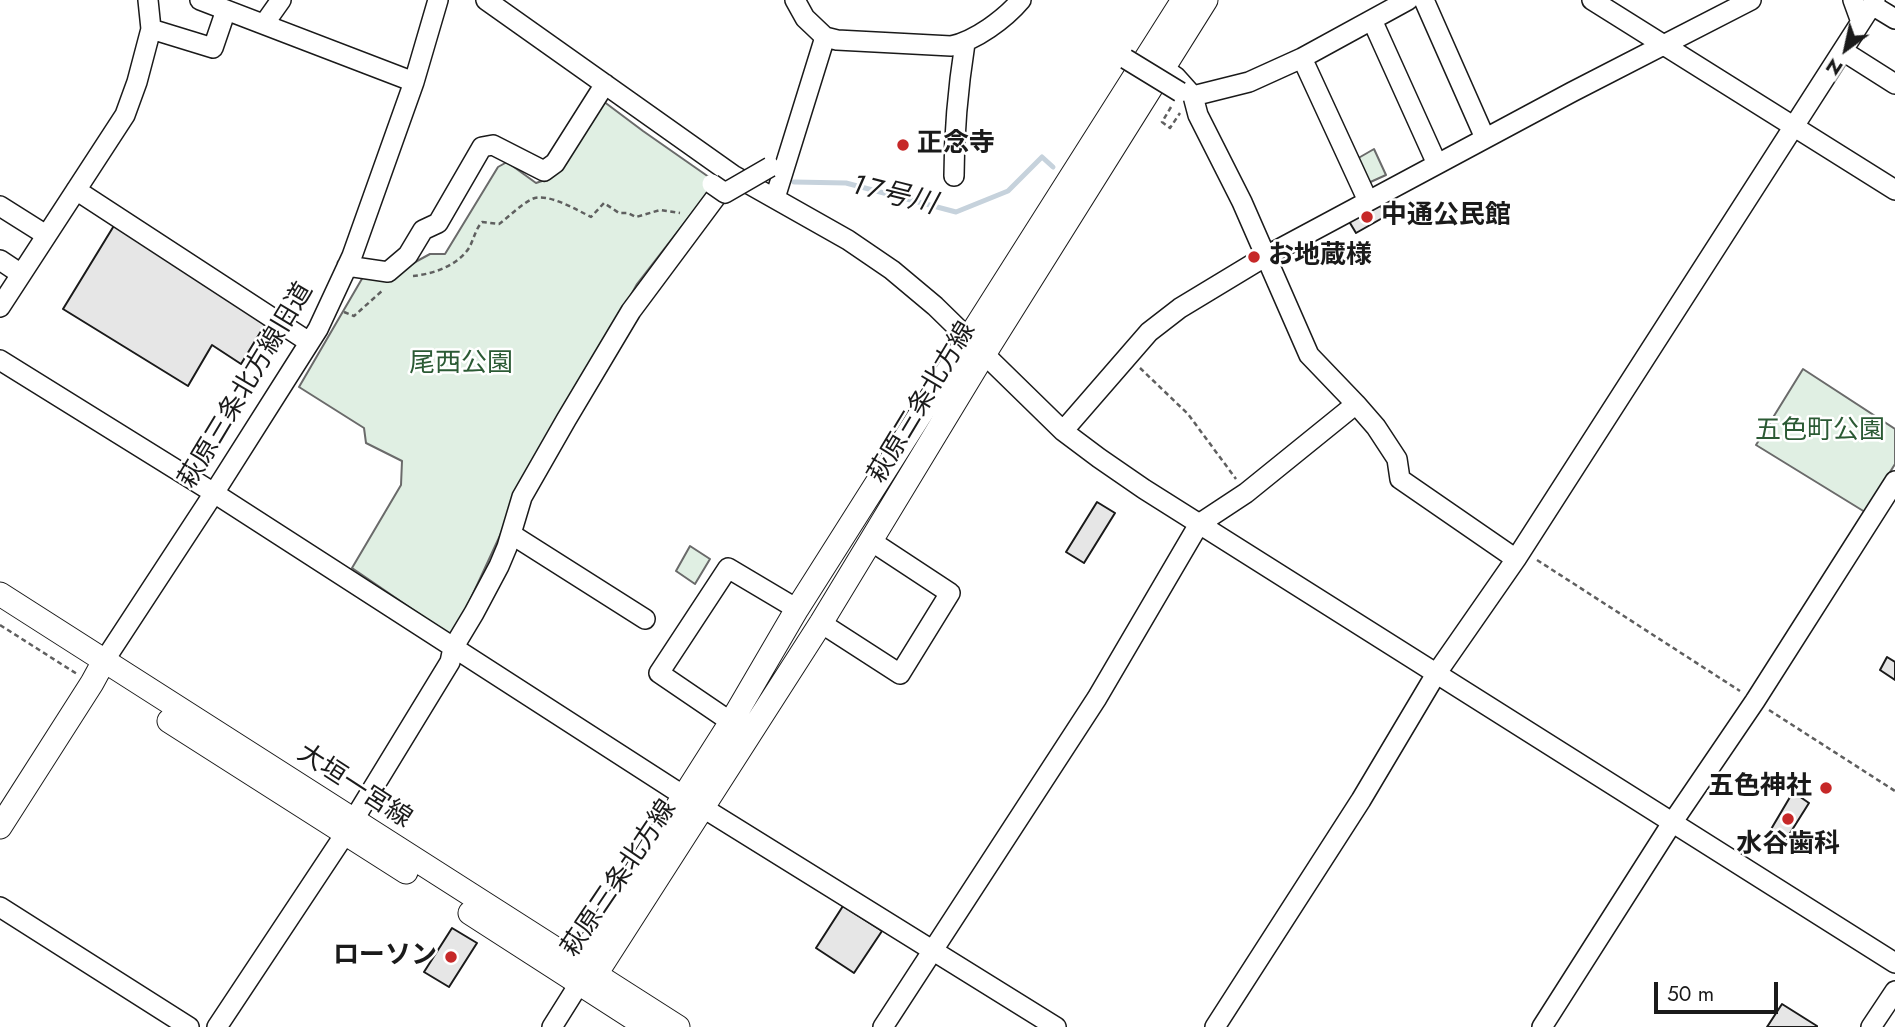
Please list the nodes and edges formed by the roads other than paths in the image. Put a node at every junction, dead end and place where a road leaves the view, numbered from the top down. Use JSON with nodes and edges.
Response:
{"nodes":[{"id":1,"x":148,"y":0,"type":"edge"},
{"id":2,"x":200,"y":0,"type":"edge"},
{"id":3,"x":281,"y":0,"type":"edge"},
{"id":4,"x":438,"y":0,"type":"edge"},
{"id":5,"x":486,"y":0,"type":"edge"},
{"id":6,"x":795,"y":0,"type":"edge"},
{"id":7,"x":1021,"y":0,"type":"edge"},
{"id":8,"x":1206,"y":0,"type":"edge"},
{"id":9,"x":1408,"y":0,"type":"edge"},
{"id":10,"x":1424,"y":0,"type":"edge"},
{"id":11,"x":1592,"y":0,"type":"edge"},
{"id":12,"x":1751,"y":0,"type":"edge"},
{"id":13,"x":1867,"y":2,"type":"edge"},
{"id":14,"x":1174,"y":3,"type":"edge"},
{"id":15,"x":513,"y":7,"type":"edge"},
{"id":16,"x":226,"y":10,"type":"junction"},
{"id":17,"x":1895,"y":19,"type":"edge"},
{"id":18,"x":1372,"y":20,"type":"junction"},
{"id":19,"x":264,"y":24,"type":"junction"},
{"id":20,"x":151,"y":29,"type":"junction"},
{"id":21,"x":825,"y":37,"type":"junction"},
{"id":22,"x":965,"y":43,"type":"junction"},
{"id":23,"x":1664,"y":44,"type":"junction"},
{"id":24,"x":1843,"y":51,"type":"junction"},
{"id":25,"x":1302,"y":58,"type":"junction"},
{"id":26,"x":1126,"y":59,"type":"dead end"},
{"id":27,"x":1163,"y":68,"type":"junction"},
{"id":28,"x":414,"y":82,"type":"junction"},
{"id":29,"x":605,"y":84,"type":"junction"},
{"id":30,"x":1895,"y":84,"type":"edge"},
{"id":31,"x":1185,"y":99,"type":"junction"},
{"id":32,"x":1795,"y":127,"type":"junction"},
{"id":33,"x":1485,"y":138,"type":"junction"},
{"id":34,"x":1437,"y":164,"type":"junction"},
{"id":35,"x":770,"y":167,"type":"dead end"},
{"id":36,"x":733,"y":175,"type":"junction"},
{"id":37,"x":954,"y":176,"type":"dead end"},
{"id":38,"x":712,"y":184,"type":"dead end"},
{"id":39,"x":76,"y":190,"type":"junction"},
{"id":40,"x":1895,"y":190,"type":"edge"},
{"id":41,"x":775,"y":198,"type":"junction"},
{"id":42,"x":1368,"y":201,"type":"junction"},
{"id":43,"x":0,"y":206,"type":"edge"},
{"id":44,"x":46,"y":235,"type":"junction"},
{"id":45,"x":1266,"y":256,"type":"junction"},
{"id":46,"x":0,"y":260,"type":"edge"},
{"id":47,"x":347,"y":266,"type":"junction"},
{"id":48,"x":21,"y":274,"type":"junction"},
{"id":49,"x":0,"y":307,"type":"edge"},
{"id":50,"x":309,"y":342,"type":"junction"},
{"id":51,"x":976,"y":347,"type":"junction"},
{"id":52,"x":0,"y":360,"type":"edge"},
{"id":53,"x":1356,"y":404,"type":"junction"},
{"id":54,"x":1063,"y":431,"type":"junction"},
{"id":55,"x":1895,"y":481,"type":"edge"},
{"id":56,"x":214,"y":492,"type":"junction"},
{"id":57,"x":1199,"y":524,"type":"junction"},
{"id":58,"x":511,"y":534,"type":"junction"},
{"id":59,"x":871,"y":541,"type":"junction"},
{"id":60,"x":1519,"y":555,"type":"junction"},
{"id":61,"x":0,"y":594,"type":"edge"},
{"id":62,"x":797,"y":609,"type":"junction"},
{"id":63,"x":0,"y":612,"type":"edge"},
{"id":64,"x":645,"y":619,"type":"dead end"},
{"id":65,"x":821,"y":623,"type":"junction"},
{"id":66,"x":453,"y":648,"type":"junction"},
{"id":67,"x":97,"y":673,"type":"junction"},
{"id":68,"x":1436,"y":674,"type":"junction"},
{"id":69,"x":731,"y":722,"type":"junction"},
{"id":70,"x":693,"y":802,"type":"junction"},
{"id":71,"x":1672,"y":823,"type":"junction"},
{"id":72,"x":0,"y":827,"type":"edge"},
{"id":73,"x":349,"y":827,"type":"junction"},
{"id":74,"x":0,"y":907,"type":"edge"},
{"id":75,"x":932,"y":950,"type":"junction"},
{"id":76,"x":1895,"y":963,"type":"edge"},
{"id":77,"x":585,"y":974,"type":"junction"},
{"id":78,"x":1895,"y":991,"type":"edge"},
{"id":79,"x":189,"y":1027,"type":"edge"},
{"id":80,"x":217,"y":1027,"type":"edge"},
{"id":81,"x":552,"y":1027,"type":"edge"},
{"id":82,"x":647,"y":1027,"type":"edge"},
{"id":83,"x":678,"y":1027,"type":"edge"},
{"id":84,"x":883,"y":1027,"type":"edge"},
{"id":85,"x":1056,"y":1027,"type":"edge"},
{"id":86,"x":1215,"y":1027,"type":"edge"},
{"id":87,"x":1542,"y":1027,"type":"edge"},
{"id":88,"x":1871,"y":1027,"type":"edge"}],
"edges":[{"from":1,"to":20,"type":"street"},
{"from":2,"to":16,"type":"street"},
{"from":3,"to":19,"type":"street"},
{"from":4,"to":28,"type":"street","name":"萩原三条北方線旧道"},
{"from":5,"to":15,"type":"street"},
{"from":6,"to":21,"type":"street"},
{"from":7,"to":22,"type":"street"},
{"from":8,"to":27,"type":"main road","name":"萩原三条北方線"},
{"from":9,"to":18,"type":"street"},
{"from":10,"to":33,"type":"street"},
{"from":11,"to":23,"type":"street"},
{"from":12,"to":23,"type":"street"},
{"from":13,"to":17,"type":"street"},
{"from":13,"to":24,"type":"street"},
{"from":14,"to":51,"type":"main road","name":"萩原三条北方線"},
{"from":15,"to":29,"type":"street"},
{"from":16,"to":19,"type":"street"},
{"from":16,"to":20,"type":"street"},
{"from":18,"to":25,"type":"street"},
{"from":18,"to":34,"type":"street"},
{"from":19,"to":28,"type":"street"},
{"from":20,"to":39,"type":"street"},
{"from":21,"to":22,"type":"street"},
{"from":21,"to":41,"type":"street"},
{"from":22,"to":37,"type":"street"},
{"from":23,"to":32,"type":"street"},
{"from":23,"to":33,"type":"street"},
{"from":24,"to":30,"type":"street"},
{"from":24,"to":32,"type":"street"},
{"from":25,"to":31,"type":"street"},
{"from":25,"to":42,"type":"street"},
{"from":26,"to":31,"type":"street","bridge":true},
{"from":27,"to":31,"type":"street"},
{"from":27,"to":51,"type":"main road","name":"萩原三条北方線"},
{"from":28,"to":47,"type":"street","name":"萩原三条北方線旧道"},
{"from":29,"to":36,"type":"street"},
{"from":29,"to":47,"type":"street"},
{"from":31,"to":45,"type":"street"},
{"from":32,"to":40,"type":"street"},
{"from":32,"to":60,"type":"street"},
{"from":33,"to":34,"type":"street"},
{"from":34,"to":42,"type":"street"},
{"from":35,"to":38,"type":"street","bridge":true},
{"from":36,"to":41,"type":"street"},
{"from":36,"to":58,"type":"street"},
{"from":39,"to":44,"type":"street"},
{"from":39,"to":50,"type":"street"},
{"from":41,"to":51,"type":"street"},
{"from":42,"to":45,"type":"street"},
{"from":43,"to":44,"type":"street"},
{"from":44,"to":48,"type":"street"},
{"from":45,"to":53,"type":"street"},
{"from":45,"to":54,"type":"street"},
{"from":46,"to":48,"type":"street"},
{"from":47,"to":50,"type":"street","name":"萩原三条北方線旧道"},
{"from":48,"to":49,"type":"street"},
{"from":50,"to":56,"type":"street","name":"萩原三条北方線旧道"},
{"from":51,"to":54,"type":"street"},
{"from":51,"to":59,"type":"main road","name":"萩原三条北方線"},
{"from":51,"to":62,"type":"main road","name":"萩原三条北方線"},
{"from":52,"to":56,"type":"street"},
{"from":53,"to":57,"type":"street"},
{"from":53,"to":60,"type":"street"},
{"from":54,"to":57,"type":"street"},
{"from":55,"to":71,"type":"street"},
{"from":56,"to":66,"type":"street"},
{"from":56,"to":67,"type":"street","name":"萩原三条北方線旧道"},
{"from":57,"to":68,"type":"street"},
{"from":57,"to":75,"type":"street"},
{"from":58,"to":64,"type":"street"},
{"from":58,"to":66,"type":"street"},
{"from":59,"to":65,"type":"main road","name":"萩原三条北方線"},
{"from":59,"to":65,"type":"street"},
{"from":60,"to":68,"type":"street"},
{"from":61,"to":67,"type":"main road","name":"大垣一宮線"},
{"from":62,"to":69,"type":"main road","name":"萩原三条北方線"},
{"from":62,"to":69,"type":"street"},
{"from":63,"to":67,"type":"main road","name":"大垣一宮線"},
{"from":65,"to":70,"type":"main road","name":"萩原三条北方線"},
{"from":66,"to":70,"type":"street"},
{"from":66,"to":73,"type":"street"},
{"from":67,"to":72,"type":"main road"},
{"from":67,"to":73,"type":"main road","name":"大垣一宮線"},
{"from":68,"to":71,"type":"street"},
{"from":68,"to":86,"type":"street"},
{"from":69,"to":70,"type":"main road","name":"萩原三条北方線"},
{"from":70,"to":75,"type":"street"},
{"from":70,"to":77,"type":"main road","name":"萩原三条北方線"},
{"from":71,"to":76,"type":"street"},
{"from":71,"to":87,"type":"street"},
{"from":73,"to":77,"type":"main road","name":"大垣一宮線"},
{"from":73,"to":80,"type":"street"},
{"from":74,"to":79,"type":"street"},
{"from":75,"to":84,"type":"street"},
{"from":75,"to":85,"type":"street"},
{"from":77,"to":81,"type":"street"},
{"from":77,"to":82,"type":"main road","name":"大垣一宮線"},
{"from":77,"to":83,"type":"main road","name":"大垣一宮線"},
{"from":78,"to":88,"type":"street"}]}
